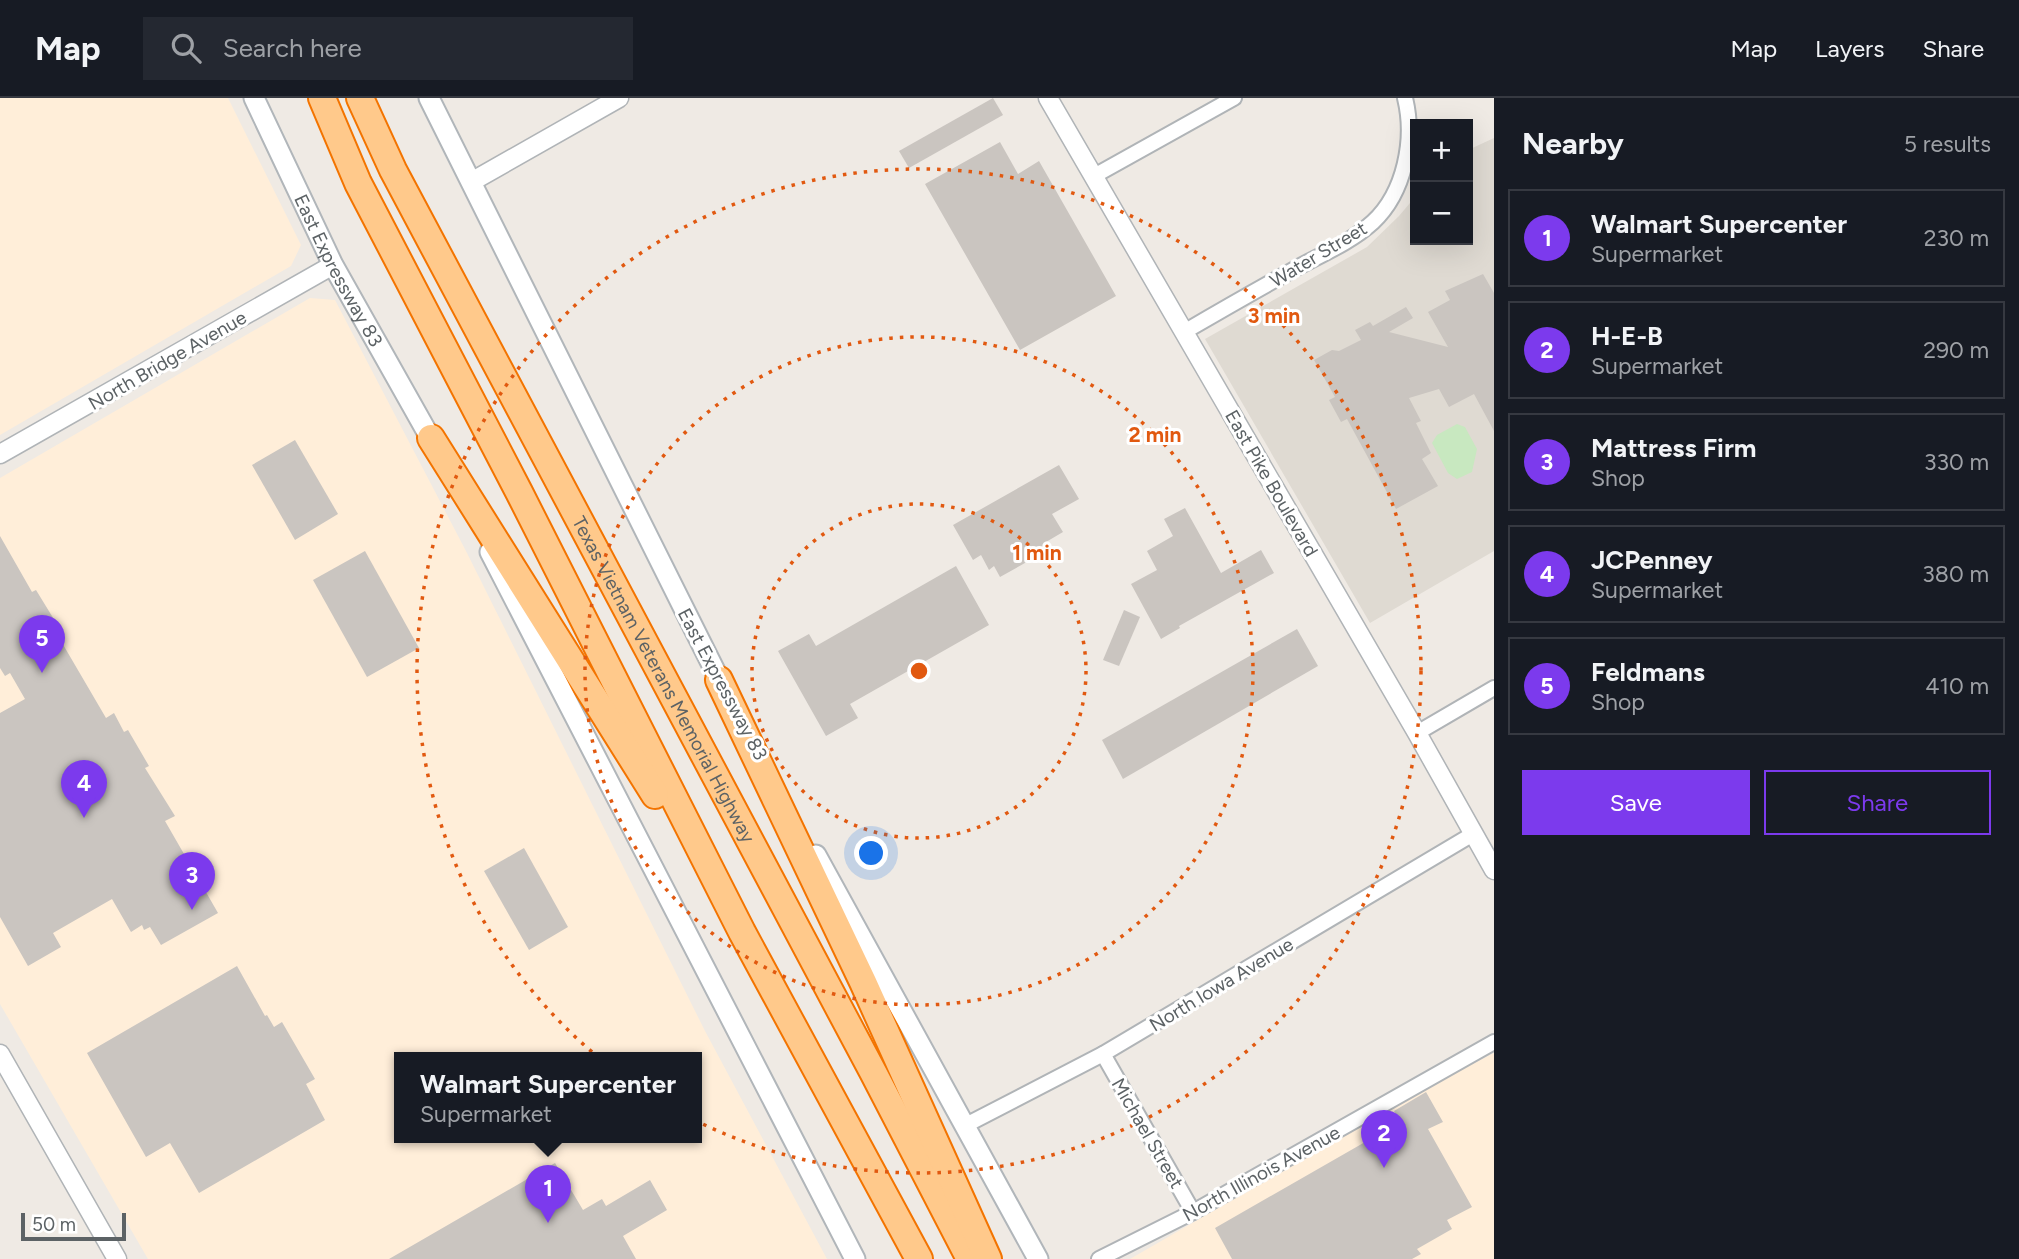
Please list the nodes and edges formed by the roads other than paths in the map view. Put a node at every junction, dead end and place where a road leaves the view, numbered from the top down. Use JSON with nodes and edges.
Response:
{"nodes":[{"id":1,"x":254,"y":98,"type":"edge"},
{"id":2,"x":321,"y":98,"type":"edge"},
{"id":3,"x":360,"y":98,"type":"edge"},
{"id":4,"x":429,"y":98,"type":"edge"},
{"id":5,"x":619,"y":98,"type":"edge"},
{"id":6,"x":1048,"y":98,"type":"edge"},
{"id":7,"x":1234,"y":98,"type":"edge"},
{"id":8,"x":1405,"y":98,"type":"edge"},
{"id":9,"x":1094,"y":176,"type":"junction"},
{"id":10,"x":471,"y":182,"type":"junction"},
{"id":11,"x":333,"y":265,"type":"junction"},
{"id":12,"x":1184,"y":332,"type":"junction"},
{"id":13,"x":431,"y":438,"type":"junction"},
{"id":14,"x":0,"y":454,"type":"edge"},
{"id":15,"x":719,"y":680,"type":"junction"},
{"id":16,"x":1494,"y":688,"type":"edge"},
{"id":17,"x":1417,"y":733,"type":"junction"},
{"id":18,"x":1473,"y":834,"type":"junction"},
{"id":19,"x":1493,"y":866,"type":"edge"},
{"id":20,"x":742,"y":932,"type":"junction"},
{"id":21,"x":1494,"y":1042,"type":"edge"},
{"id":22,"x":0,"y":1054,"type":"edge"},
{"id":23,"x":1103,"y":1054,"type":"junction"},
{"id":24,"x":964,"y":1126,"type":"junction"},
{"id":25,"x":1193,"y":1212,"type":"junction"},
{"id":26,"x":117,"y":1259,"type":"edge"},
{"id":27,"x":855,"y":1259,"type":"edge"},
{"id":28,"x":919,"y":1259,"type":"edge"},
{"id":29,"x":970,"y":1259,"type":"edge"},
{"id":30,"x":988,"y":1259,"type":"edge"},
{"id":31,"x":1038,"y":1259,"type":"edge"},
{"id":32,"x":1099,"y":1259,"type":"edge"}],
"edges":[{"from":1,"to":11,"type":"main road","name":"East Expressway 83"},
{"from":2,"to":20,"type":"highway"},
{"from":3,"to":29,"type":"highway","name":"Texas Vietnam Veterans Memorial Highway"},
{"from":4,"to":10,"type":"main road","name":"East Expressway 83"},
{"from":5,"to":10,"type":"street"},
{"from":6,"to":9,"type":"street","name":"East Pike Boulevard"},
{"from":7,"to":9,"type":"street"},
{"from":8,"to":12,"type":"street","name":"Water Street"},
{"from":9,"to":12,"type":"street","name":"East Pike Boulevard"},
{"from":10,"to":15,"type":"main road","name":"East Expressway 83"},
{"from":11,"to":13,"type":"main road","name":"East Expressway 83"},
{"from":11,"to":14,"type":"street","name":"North Bridge Avenue"},
{"from":12,"to":17,"type":"street","name":"East Pike Boulevard"},
{"from":13,"to":20,"type":"highway"},
{"from":13,"to":27,"type":"main road","name":"East Expressway 83"},
{"from":15,"to":24,"type":"main road","name":"East Expressway 83"},
{"from":15,"to":30,"type":"highway"},
{"from":16,"to":17,"type":"street"},
{"from":17,"to":18,"type":"street","name":"East Pike Boulevard"},
{"from":18,"to":19,"type":"street","name":"East Pike Boulevard"},
{"from":18,"to":23,"type":"street","name":"North Iowa Avenue"},
{"from":20,"to":28,"type":"highway"},
{"from":21,"to":25,"type":"street","name":"North Illinois Avenue"},
{"from":22,"to":26,"type":"street"},
{"from":23,"to":24,"type":"street","name":"North Iowa Avenue"},
{"from":23,"to":25,"type":"street","name":"Michael Street"},
{"from":24,"to":31,"type":"main road","name":"East Expressway 83"},
{"from":25,"to":32,"type":"street","name":"North Illinois Avenue"}]}
